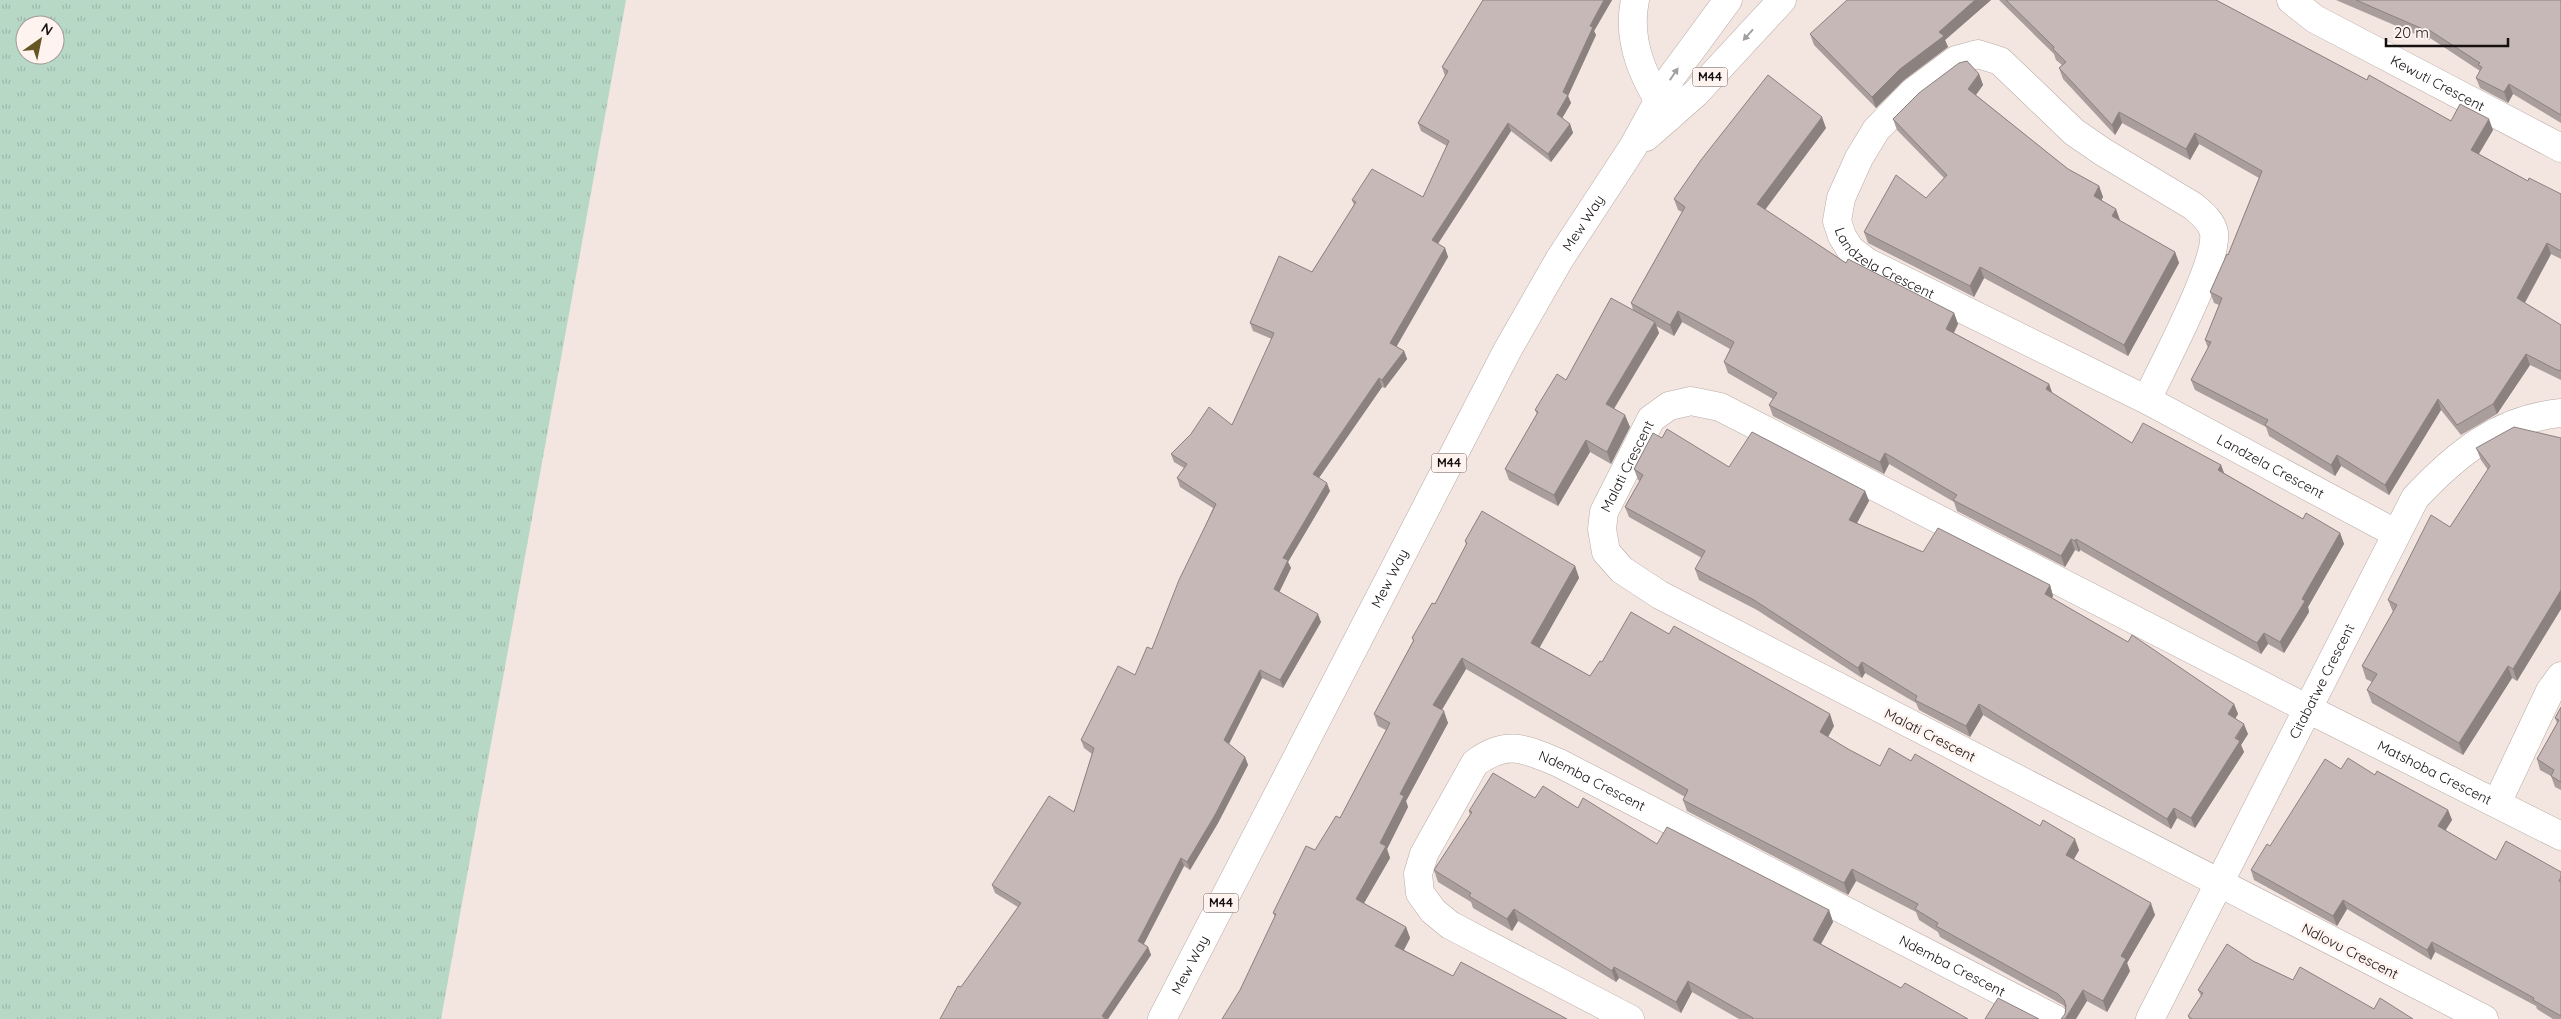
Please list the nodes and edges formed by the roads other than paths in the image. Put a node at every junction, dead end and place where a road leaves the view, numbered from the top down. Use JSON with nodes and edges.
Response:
{"nodes":[{"id":1,"x":1635,"y":0,"type":"edge"},
{"id":2,"x":1728,"y":0,"type":"edge"},
{"id":3,"x":1782,"y":0,"type":"edge"},
{"id":4,"x":2291,"y":0,"type":"edge"},
{"id":5,"x":1663,"y":109,"type":"junction"},
{"id":6,"x":2561,"y":148,"type":"edge"},
{"id":7,"x":2147,"y":400,"type":"junction"},
{"id":8,"x":2561,"y":413,"type":"edge"},
{"id":9,"x":2395,"y":534,"type":"junction"},
{"id":10,"x":2561,"y":676,"type":"edge"},
{"id":11,"x":2308,"y":709,"type":"junction"},
{"id":12,"x":2497,"y":803,"type":"junction"},
{"id":13,"x":2561,"y":836,"type":"edge"},
{"id":14,"x":2217,"y":884,"type":"junction"},
{"id":15,"x":1162,"y":1019,"type":"edge"},
{"id":16,"x":1630,"y":1019,"type":"edge"},
{"id":17,"x":2055,"y":1019,"type":"edge"},
{"id":18,"x":2150,"y":1019,"type":"edge"},
{"id":19,"x":2484,"y":1019,"type":"edge"}],
"edges":[{"from":1,"to":5,"type":"street"},
{"from":5,"to":2,"type":"street","name":"Mew Way","number":"M44","one_way":true},
{"from":3,"to":5,"type":"street","name":"Mew Way","number":"M44","one_way":true},
{"from":4,"to":6,"type":"street","name":"Kewuti Crescent"},
{"from":5,"to":15,"type":"street","name":"Mew Way","number":"M44"},
{"from":7,"to":7,"type":"street","name":"Landzela Crescent"},
{"from":7,"to":9,"type":"street","name":"Landzela Crescent"},
{"from":8,"to":9,"type":"street","name":"Citabatwe Crescent"},
{"from":9,"to":11,"type":"street","name":"Citabatwe Crescent"},
{"from":10,"to":12,"type":"street"},
{"from":11,"to":12,"type":"street","name":"Matshoba Crescent"},
{"from":11,"to":14,"type":"street","name":"Citabatwe Crescent"},
{"from":11,"to":14,"type":"street","name":"Malati Crescent"},
{"from":12,"to":13,"type":"street","name":"Matshoba Crescent"},
{"from":14,"to":18,"type":"street","name":"Citabatwe Crescent"},
{"from":14,"to":19,"type":"street","name":"Ndlovu Crescent"},
{"from":16,"to":17,"type":"street","name":"Ndemba Crescent"}]}
